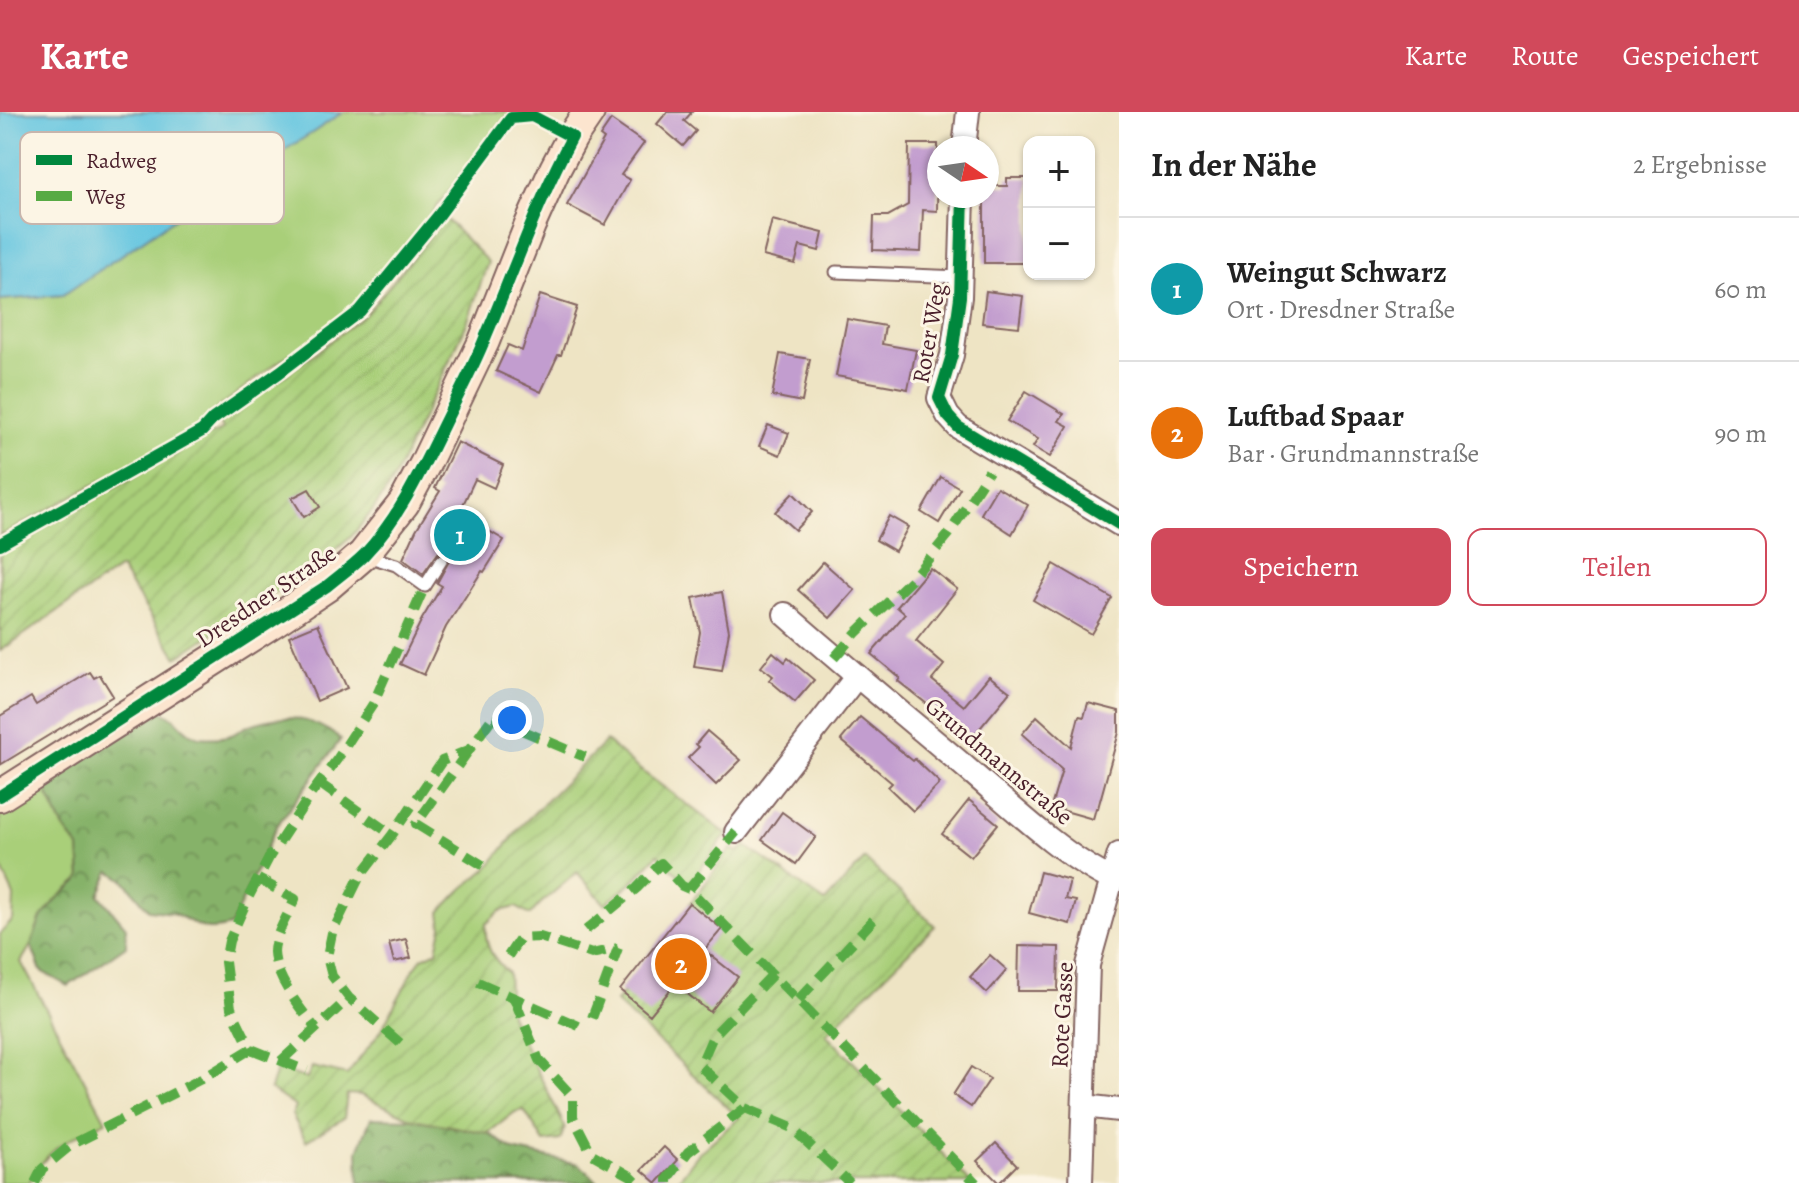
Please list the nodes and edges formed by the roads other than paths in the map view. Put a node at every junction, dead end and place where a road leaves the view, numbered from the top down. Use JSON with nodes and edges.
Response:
{"nodes":[{"id":1,"x":589,"y":112,"type":"edge"},
{"id":2,"x":968,"y":112,"type":"edge"},
{"id":3,"x":965,"y":136,"type":"edge"},
{"id":4,"x":963,"y":208,"type":"edge"},
{"id":5,"x":836,"y":272,"type":"dead end"},
{"id":6,"x":961,"y":277,"type":"junction"},
{"id":7,"x":1119,"y":524,"type":"edge"},
{"id":8,"x":363,"y":555,"type":"junction"},
{"id":9,"x":441,"y":561,"type":"dead end"},
{"id":10,"x":785,"y":614,"type":"dead end"},
{"id":11,"x":857,"y":676,"type":"junction"},
{"id":12,"x":0,"y":796,"type":"edge"},
{"id":13,"x":736,"y":832,"type":"dead end"},
{"id":14,"x":1116,"y":866,"type":"edge"},
{"id":15,"x":1084,"y":1106,"type":"junction"},
{"id":16,"x":1119,"y":1110,"type":"edge"},
{"id":17,"x":1081,"y":1183,"type":"edge"}],
"edges":[{"from":1,"to":8,"type":"main road","name":"Dresdner Straße"},
{"from":2,"to":3,"type":"street"},
{"from":4,"to":6,"type":"street","name":"Roter Weg"},
{"from":5,"to":6,"type":"lane"},
{"from":6,"to":7,"type":"street","name":"Roter Weg"},
{"from":8,"to":9,"type":"lane"},
{"from":8,"to":12,"type":"main road","name":"Dresdner Straße"},
{"from":10,"to":11,"type":"street","name":"Grundmannstraße"},
{"from":11,"to":13,"type":"street"},
{"from":11,"to":14,"type":"street","name":"Grundmannstraße"},
{"from":14,"to":15,"type":"street","name":"Rote Gasse"},
{"from":15,"to":16,"type":"street"},
{"from":15,"to":17,"type":"street","name":"Rote Gasse"}]}
